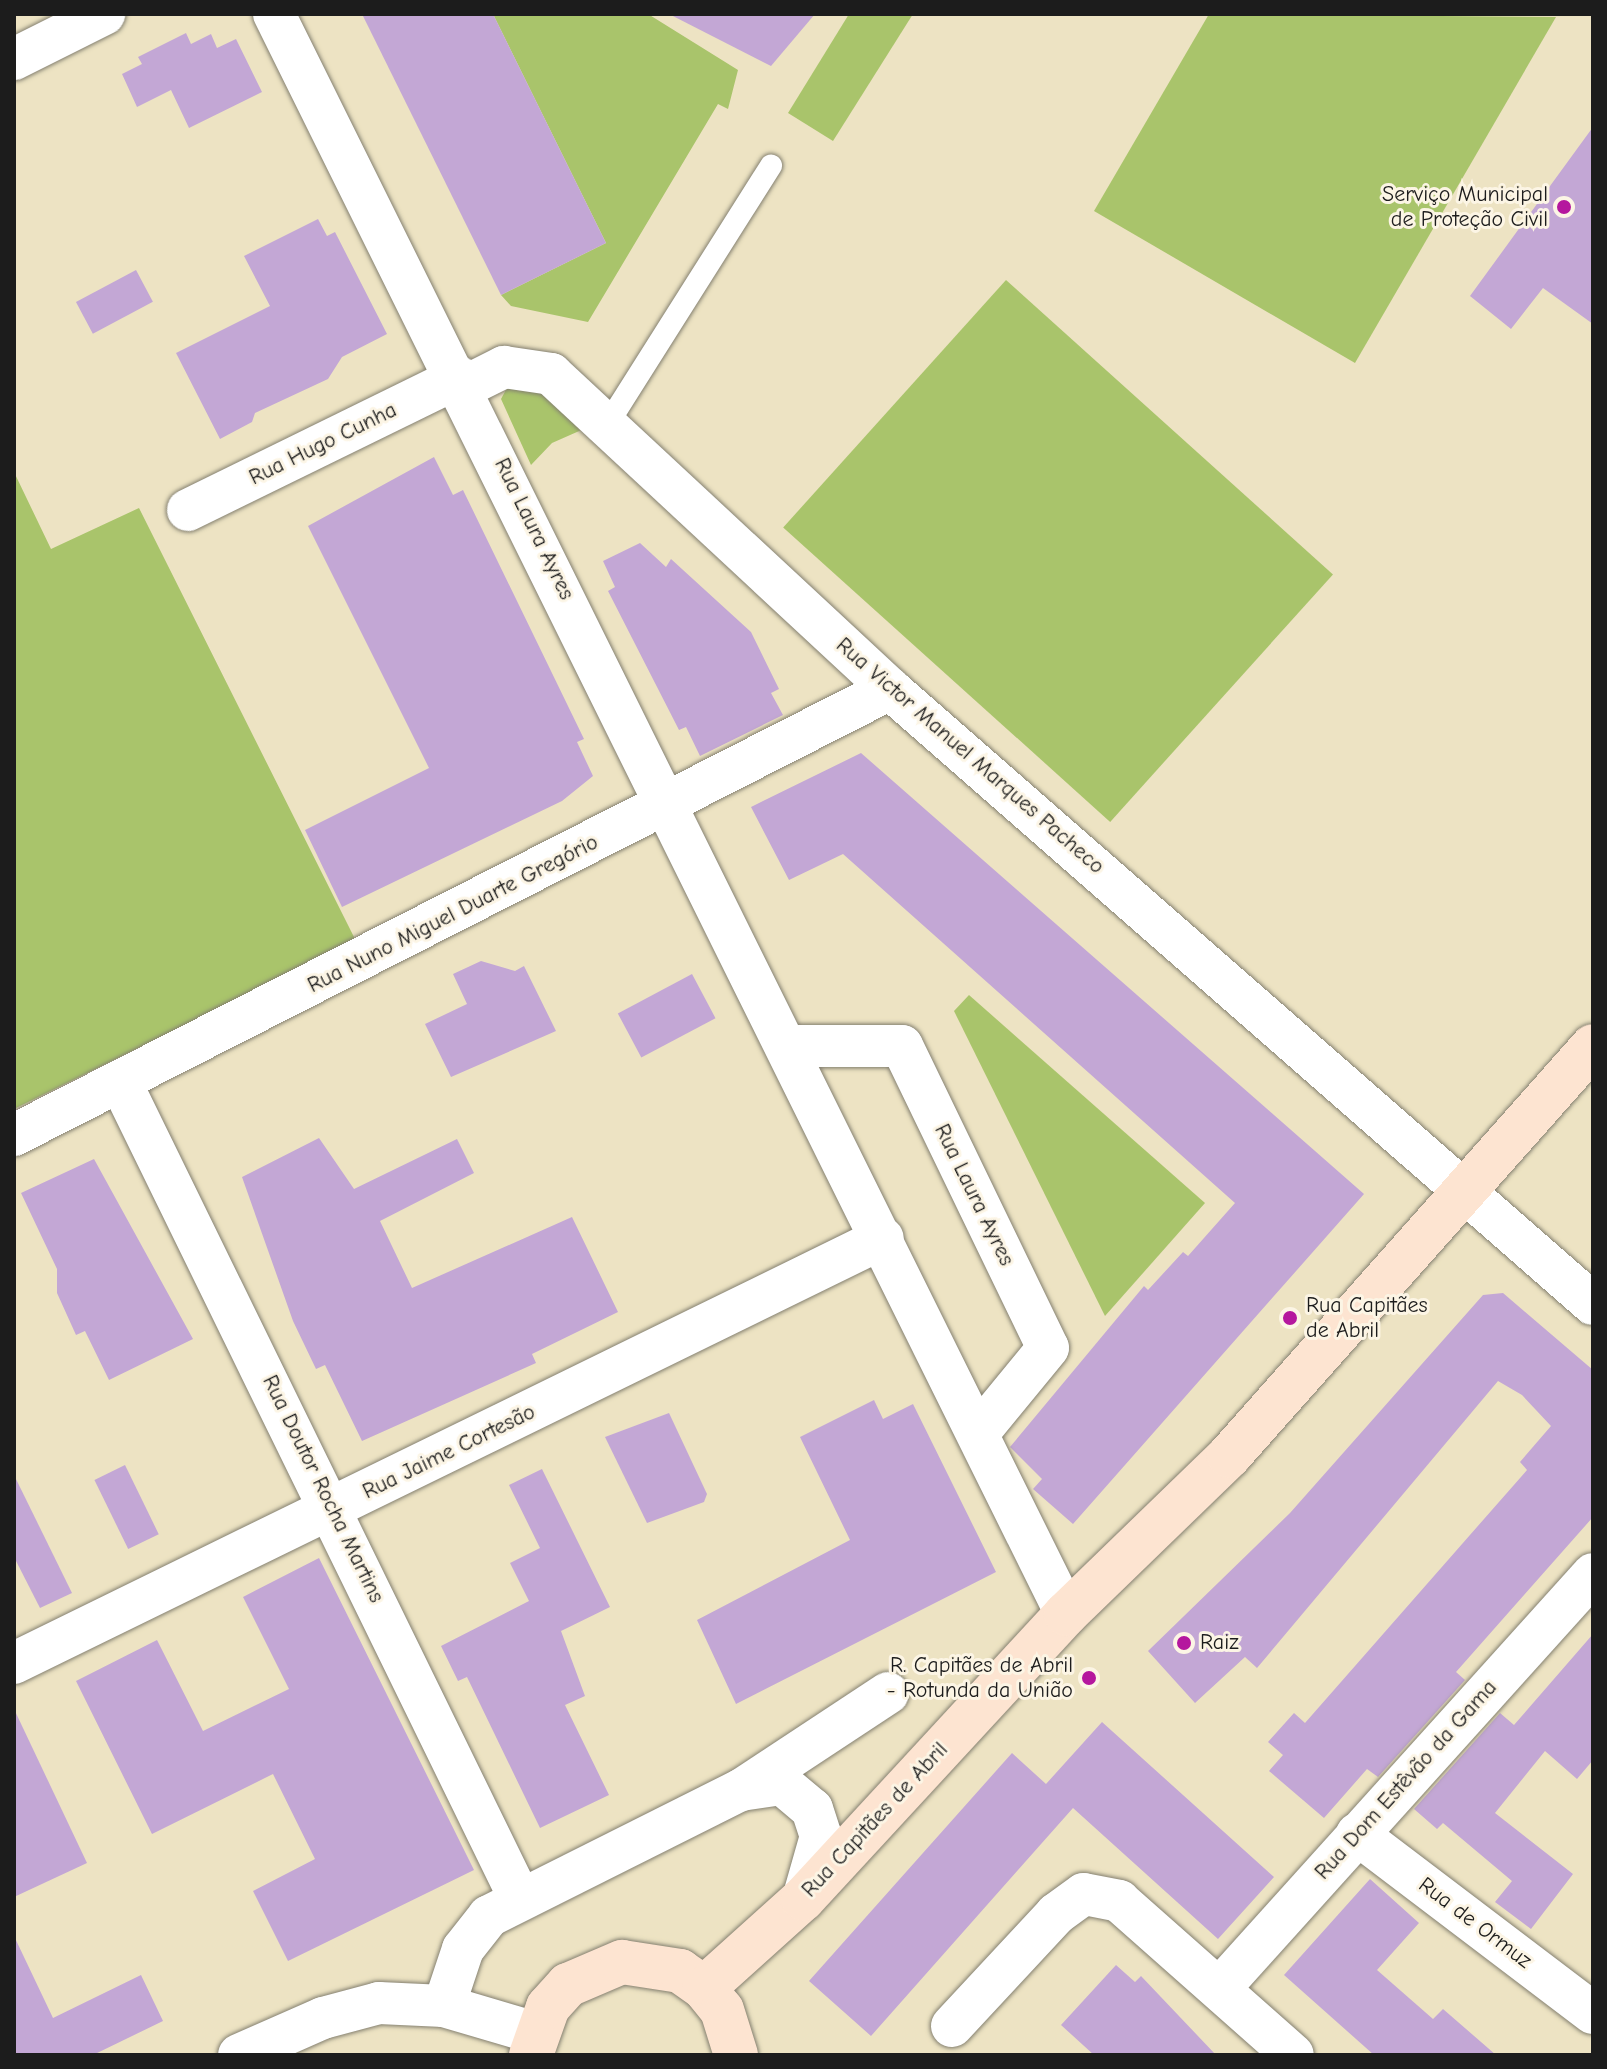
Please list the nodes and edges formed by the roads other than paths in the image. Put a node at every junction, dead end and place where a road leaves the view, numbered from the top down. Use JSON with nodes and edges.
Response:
{"nodes":[{"id":1,"x":104,"y":14,"type":"edge"},
{"id":2,"x":274,"y":14,"type":"edge"},
{"id":3,"x":14,"y":59,"type":"edge"},
{"id":4,"x":771,"y":166,"type":"dead end"},
{"id":5,"x":462,"y":382,"type":"junction"},
{"id":6,"x":607,"y":425,"type":"junction"},
{"id":7,"x":188,"y":510,"type":"dead end"},
{"id":8,"x":890,"y":689,"type":"junction"},
{"id":9,"x":670,"y":805,"type":"junction"},
{"id":10,"x":789,"y":1046,"type":"junction"},
{"id":11,"x":1593,"y":1046,"type":"edge"},
{"id":12,"x":120,"y":1081,"type":"junction"},
{"id":13,"x":14,"y":1135,"type":"edge"},
{"id":14,"x":1468,"y":1190,"type":"junction"},
{"id":15,"x":883,"y":1238,"type":"junction"},
{"id":16,"x":1593,"y":1304,"type":"edge"},
{"id":17,"x":979,"y":1432,"type":"junction"},
{"id":18,"x":333,"y":1508,"type":"junction"},
{"id":19,"x":1593,"y":1574,"type":"edge"},
{"id":20,"x":1066,"y":1614,"type":"junction"},
{"id":21,"x":14,"y":1663,"type":"edge"},
{"id":22,"x":888,"y":1693,"type":"dead end"},
{"id":23,"x":741,"y":1790,"type":"junction"},
{"id":24,"x":1357,"y":1834,"type":"junction"},
{"id":25,"x":520,"y":1899,"type":"junction"},
{"id":26,"x":803,"y":1899,"type":"junction"},
{"id":27,"x":704,"y":1988,"type":"junction"},
{"id":28,"x":1220,"y":1988,"type":"junction"},
{"id":29,"x":444,"y":2006,"type":"junction"},
{"id":30,"x":1593,"y":2013,"type":"edge"},
{"id":31,"x":952,"y":2026,"type":"dead end"},
{"id":32,"x":533,"y":2044,"type":"edge"},
{"id":33,"x":239,"y":2055,"type":"edge"},
{"id":34,"x":736,"y":2055,"type":"edge"},
{"id":35,"x":1293,"y":2055,"type":"edge"}],
"edges":[{"from":1,"to":3,"type":"street"},
{"from":2,"to":5,"type":"street","name":"Rua Laura Ayres"},
{"from":4,"to":6,"type":"lane"},
{"from":5,"to":6,"type":"street","name":"Rua Victor Manuel Marques Pacheco"},
{"from":5,"to":7,"type":"street","name":"Rua Hugo Cunha"},
{"from":5,"to":9,"type":"street","name":"Rua Laura Ayres"},
{"from":6,"to":8,"type":"street","name":"Rua Victor Manuel Marques Pacheco"},
{"from":8,"to":9,"type":"street","name":"Rua Nuno Miguel Duarte Gregório"},
{"from":8,"to":14,"type":"street","name":"Rua Victor Manuel Marques Pacheco"},
{"from":9,"to":10,"type":"street","name":"Rua Laura Ayres"},
{"from":9,"to":12,"type":"street","name":"Rua Nuno Miguel Duarte Gregório"},
{"from":10,"to":15,"type":"street","name":"Rua Laura Ayres"},
{"from":10,"to":17,"type":"street","name":"Rua Laura Ayres"},
{"from":11,"to":14,"type":"main road","name":"Rua Capitães de Abril"},
{"from":12,"to":13,"type":"street","name":"Rua Nuno Miguel Duarte Gregório"},
{"from":12,"to":18,"type":"street","name":"Rua Doutor Rocha Martins"},
{"from":14,"to":16,"type":"street","name":"Rua Victor Manuel Marques Pacheco"},
{"from":14,"to":20,"type":"main road","name":"Rua Capitães de Abril"},
{"from":15,"to":17,"type":"street","name":"Rua Laura Ayres"},
{"from":15,"to":18,"type":"street","name":"Rua Jaime Cortesão"},
{"from":17,"to":20,"type":"street","name":"Rua Laura Ayres"},
{"from":18,"to":21,"type":"street","name":"Rua Jaime Cortesão"},
{"from":18,"to":25,"type":"street","name":"Rua Doutor Rocha Martins"},
{"from":19,"to":24,"type":"street","name":"Rua Dom Estêvão da Gama"},
{"from":20,"to":26,"type":"main road","name":"Rua Capitães de Abril"},
{"from":22,"to":23,"type":"street"},
{"from":23,"to":25,"type":"street"},
{"from":23,"to":26,"type":"street"},
{"from":24,"to":28,"type":"street","name":"Rua Dom Estêvão da Gama"},
{"from":24,"to":30,"type":"street","name":"Rua de Ormuz"},
{"from":25,"to":29,"type":"street"},
{"from":26,"to":27,"type":"main road","name":"Rua Capitães de Abril"},
{"from":27,"to":32,"type":"main road"},
{"from":27,"to":34,"type":"main road"},
{"from":28,"to":31,"type":"street"},
{"from":28,"to":35,"type":"street"},
{"from":29,"to":32,"type":"street"},
{"from":29,"to":33,"type":"street"}]}
